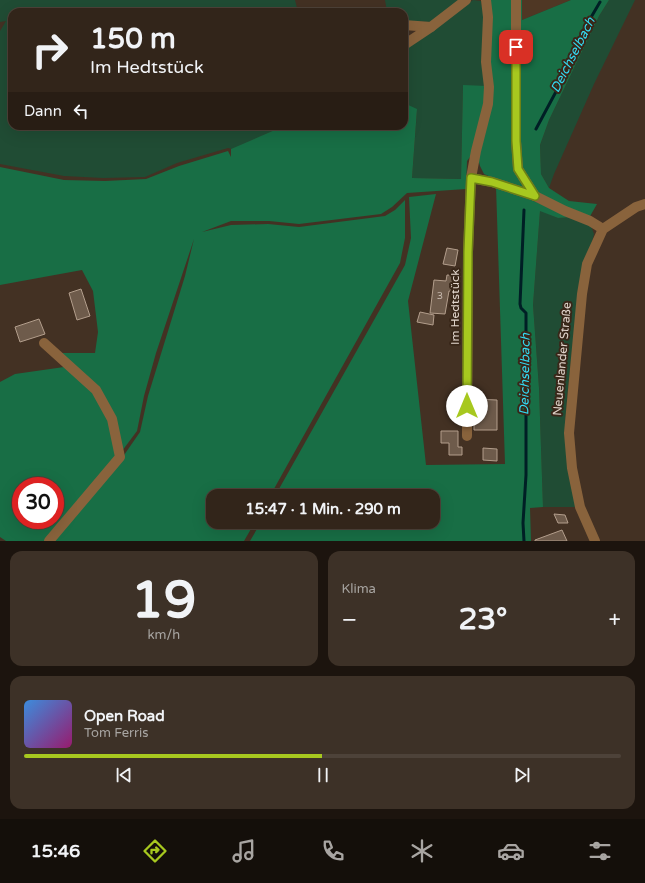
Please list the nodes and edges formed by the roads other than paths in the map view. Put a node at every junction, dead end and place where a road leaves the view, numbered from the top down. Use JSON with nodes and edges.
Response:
{"nodes":[{"id":1,"x":466,"y":0,"type":"edge"},
{"id":2,"x":486,"y":0,"type":"edge"},
{"id":3,"x":516,"y":0,"type":"edge"},
{"id":4,"x":408,"y":25,"type":"edge"},
{"id":5,"x":431,"y":27,"type":"junction"},
{"id":6,"x":408,"y":42,"type":"edge"},
{"id":7,"x":471,"y":178,"type":"junction"},
{"id":8,"x":535,"y":196,"type":"junction"},
{"id":9,"x":645,"y":204,"type":"edge"},
{"id":10,"x":604,"y":229,"type":"junction"},
{"id":11,"x":44,"y":343,"type":"dead end"},
{"id":12,"x":467,"y":436,"type":"dead end"},
{"id":13,"x":49,"y":541,"type":"edge"},
{"id":14,"x":595,"y":541,"type":"edge"}],
"edges":[{"from":1,"to":5,"type":"street"},
{"from":2,"to":7,"type":"street","name":"Im Hedtstück"},
{"from":3,"to":8,"type":"street"},
{"from":4,"to":5,"type":"street"},
{"from":5,"to":6,"type":"street"},
{"from":7,"to":8,"type":"street"},
{"from":7,"to":12,"type":"street","name":"Im Hedtstück"},
{"from":8,"to":10,"type":"street"},
{"from":9,"to":10,"type":"street"},
{"from":10,"to":14,"type":"street","name":"Neuenlander Straße"},
{"from":11,"to":13,"type":"street"}]}
